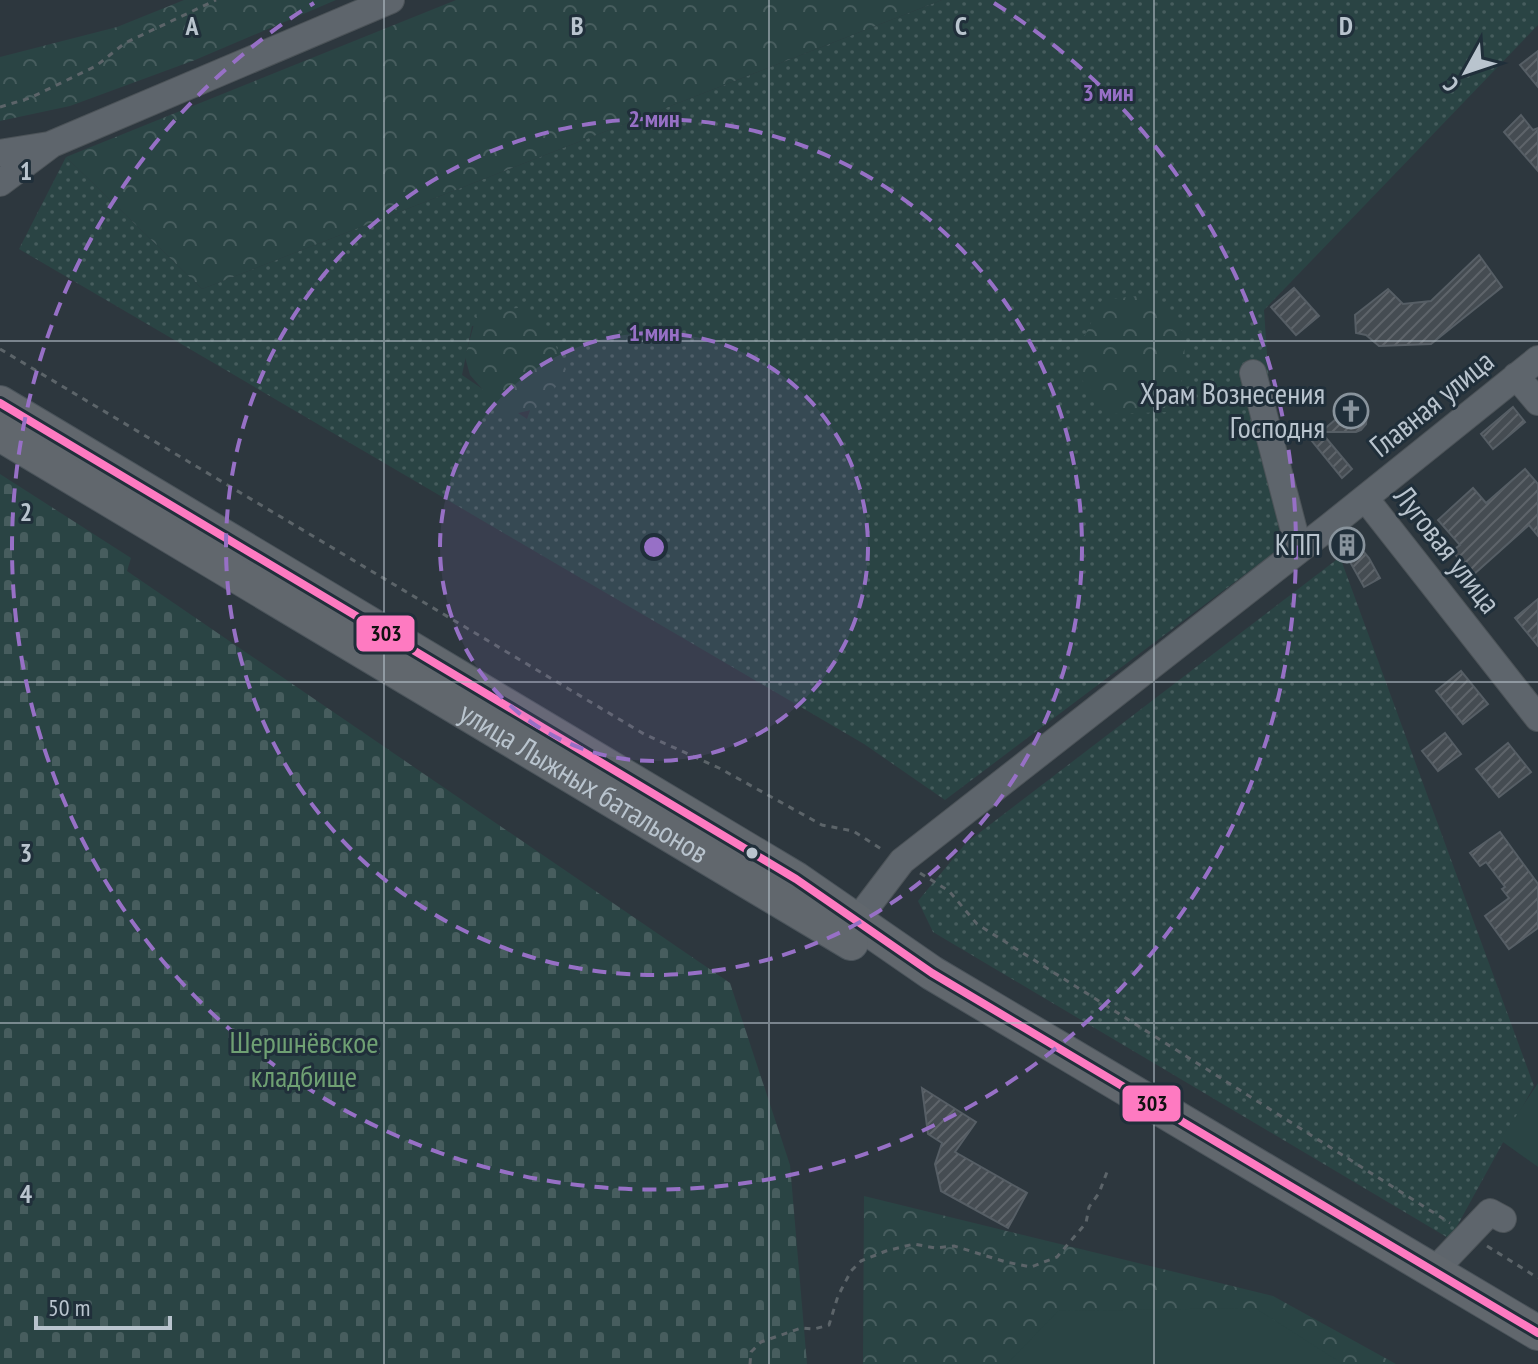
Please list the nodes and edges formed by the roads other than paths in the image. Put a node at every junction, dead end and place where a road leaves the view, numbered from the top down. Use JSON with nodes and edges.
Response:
{"nodes":[{"id":1,"x":391,"y":0,"type":"edge"},
{"id":2,"x":52,"y":144,"type":"junction"},
{"id":3,"x":0,"y":153,"type":"edge"},
{"id":4,"x":0,"y":183,"type":"edge"},
{"id":5,"x":1538,"y":359,"type":"edge"},
{"id":6,"x":1253,"y":373,"type":"dead end"},
{"id":7,"x":1516,"y":376,"type":"junction"},
{"id":8,"x":1538,"y":402,"type":"edge"},
{"id":9,"x":0,"y":403,"type":"edge"},
{"id":10,"x":0,"y":434,"type":"edge"},
{"id":11,"x":1365,"y":498,"type":"junction"},
{"id":12,"x":1299,"y":550,"type":"junction"},
{"id":13,"x":1538,"y":718,"type":"edge"},
{"id":14,"x":850,"y":930,"type":"junction"},
{"id":15,"x":1503,"y":1219,"type":"dead end"},
{"id":16,"x":1434,"y":1271,"type":"junction"},
{"id":17,"x":1538,"y":1333,"type":"edge"},
{"id":18,"x":1538,"y":1355,"type":"edge"}],
"edges":[{"from":1,"to":2,"type":"street"},
{"from":2,"to":3,"type":"street"},
{"from":2,"to":4,"type":"street"},
{"from":5,"to":7,"type":"street","name":"Главная улица"},
{"from":6,"to":12,"type":"street"},
{"from":7,"to":8,"type":"street"},
{"from":7,"to":11,"type":"street","name":"Главная улица"},
{"from":9,"to":14,"type":"main road","name":"улица Лыжных батальонов"},
{"from":10,"to":14,"type":"main road","name":"улица Лыжных батальонов"},
{"from":11,"to":12,"type":"street","name":"Главная улица"},
{"from":11,"to":13,"type":"street","name":"Луговая улица"},
{"from":12,"to":14,"type":"street","name":"Главная улица"},
{"from":14,"to":16,"type":"main road","name":"улица Лыжных батальонов"},
{"from":14,"to":18,"type":"main road","name":"улица Лыжных батальонов"},
{"from":15,"to":16,"type":"street"},
{"from":16,"to":17,"type":"main road","name":"улица Лыжных батальонов"}]}
